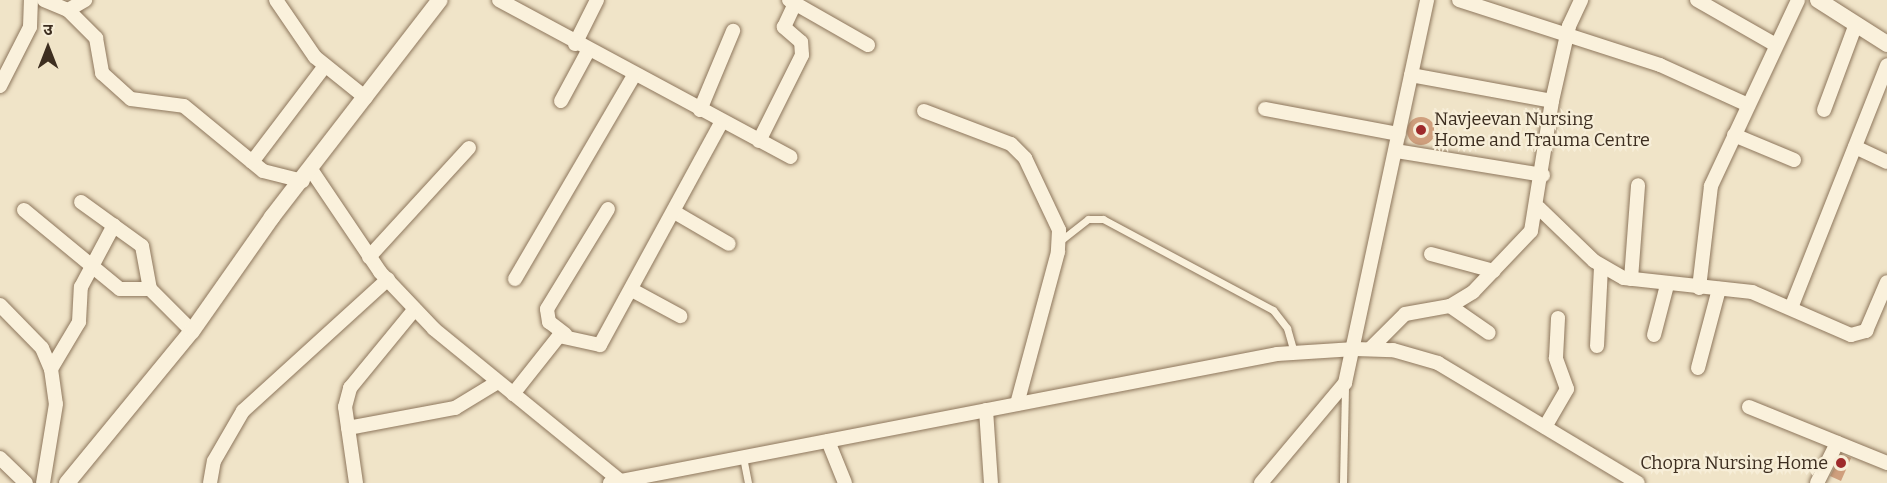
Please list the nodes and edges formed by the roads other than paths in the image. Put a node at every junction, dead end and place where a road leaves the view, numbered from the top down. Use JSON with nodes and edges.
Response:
{"nodes":[{"id":1,"x":31,"y":0,"type":"edge"},
{"id":2,"x":44,"y":0,"type":"edge"},
{"id":3,"x":85,"y":0,"type":"edge"},
{"id":4,"x":276,"y":0,"type":"edge"},
{"id":5,"x":440,"y":0,"type":"edge"},
{"id":6,"x":499,"y":0,"type":"edge"},
{"id":7,"x":597,"y":0,"type":"edge"},
{"id":8,"x":819,"y":0,"type":"edge"},
{"id":9,"x":1426,"y":0,"type":"edge"},
{"id":10,"x":1459,"y":0,"type":"edge"},
{"id":11,"x":1581,"y":0,"type":"edge"},
{"id":12,"x":1697,"y":0,"type":"edge"},
{"id":13,"x":1798,"y":0,"type":"edge"},
{"id":14,"x":1818,"y":0,"type":"edge"},
{"id":15,"x":792,"y":2,"type":"edge"},
{"id":16,"x":68,"y":10,"type":"junction"},
{"id":17,"x":812,"y":13,"type":"junction"},
{"id":18,"x":1856,"y":24,"type":"junction"},
{"id":19,"x":733,"y":31,"type":"dead end"},
{"id":20,"x":1567,"y":35,"type":"junction"},
{"id":21,"x":575,"y":44,"type":"junction"},
{"id":22,"x":1887,"y":44,"type":"edge"},
{"id":23,"x":868,"y":45,"type":"dead end"},
{"id":24,"x":1776,"y":45,"type":"junction"},
{"id":25,"x":588,"y":51,"type":"junction"},
{"id":26,"x":1887,"y":64,"type":"edge"},
{"id":27,"x":325,"y":66,"type":"junction"},
{"id":28,"x":634,"y":75,"type":"junction"},
{"id":29,"x":1411,"y":75,"type":"junction"},
{"id":30,"x":0,"y":86,"type":"edge"},
{"id":31,"x":366,"y":98,"type":"junction"},
{"id":32,"x":561,"y":101,"type":"dead end"},
{"id":33,"x":1552,"y":101,"type":"junction"},
{"id":34,"x":1748,"y":105,"type":"junction"},
{"id":35,"x":1265,"y":109,"type":"dead end"},
{"id":36,"x":700,"y":110,"type":"junction"},
{"id":37,"x":1824,"y":110,"type":"dead end"},
{"id":38,"x":924,"y":111,"type":"dead end"},
{"id":39,"x":722,"y":121,"type":"junction"},
{"id":40,"x":1399,"y":134,"type":"junction"},
{"id":41,"x":1734,"y":135,"type":"junction"},
{"id":42,"x":759,"y":141,"type":"junction"},
{"id":43,"x":1855,"y":147,"type":"junction"},
{"id":44,"x":469,"y":148,"type":"dead end"},
{"id":45,"x":1396,"y":151,"type":"junction"},
{"id":46,"x":790,"y":157,"type":"dead end"},
{"id":47,"x":1794,"y":160,"type":"dead end"},
{"id":48,"x":252,"y":162,"type":"junction"},
{"id":49,"x":1887,"y":162,"type":"edge"},
{"id":50,"x":1543,"y":175,"type":"junction"},
{"id":51,"x":307,"y":176,"type":"junction"},
{"id":52,"x":1638,"y":185,"type":"dead end"},
{"id":53,"x":81,"y":202,"type":"dead end"},
{"id":54,"x":1539,"y":208,"type":"junction"},
{"id":55,"x":608,"y":209,"type":"dead end"},
{"id":56,"x":24,"y":210,"type":"dead end"},
{"id":57,"x":676,"y":213,"type":"junction"},
{"id":58,"x":114,"y":225,"type":"junction"},
{"id":59,"x":1060,"y":241,"type":"junction"},
{"id":60,"x":729,"y":244,"type":"dead end"},
{"id":61,"x":1431,"y":254,"type":"dead end"},
{"id":62,"x":369,"y":256,"type":"junction"},
{"id":63,"x":92,"y":265,"type":"junction"},
{"id":64,"x":1601,"y":266,"type":"junction"},
{"id":65,"x":1494,"y":271,"type":"junction"},
{"id":66,"x":388,"y":279,"type":"junction"},
{"id":67,"x":515,"y":279,"type":"dead end"},
{"id":68,"x":1631,"y":279,"type":"junction"},
{"id":69,"x":1887,"y":282,"type":"edge"},
{"id":70,"x":1667,"y":285,"type":"junction"},
{"id":71,"x":1699,"y":288,"type":"junction"},
{"id":72,"x":150,"y":289,"type":"junction"},
{"id":73,"x":1719,"y":289,"type":"junction"},
{"id":74,"x":632,"y":290,"type":"junction"},
{"id":75,"x":0,"y":305,"type":"edge"},
{"id":76,"x":1450,"y":306,"type":"junction"},
{"id":77,"x":1791,"y":308,"type":"junction"},
{"id":78,"x":416,"y":309,"type":"junction"},
{"id":79,"x":680,"y":316,"type":"dead end"},
{"id":80,"x":1558,"y":318,"type":"dead end"},
{"id":81,"x":192,"y":331,"type":"junction"},
{"id":82,"x":1490,"y":333,"type":"dead end"},
{"id":83,"x":565,"y":334,"type":"junction"},
{"id":84,"x":1654,"y":335,"type":"dead end"},
{"id":85,"x":1597,"y":346,"type":"dead end"},
{"id":86,"x":1355,"y":349,"type":"junction"},
{"id":87,"x":1370,"y":349,"type":"junction"},
{"id":88,"x":1294,"y":353,"type":"junction"},
{"id":89,"x":1698,"y":368,"type":"dead end"},
{"id":90,"x":51,"y":369,"type":"junction"},
{"id":91,"x":498,"y":382,"type":"junction"},
{"id":92,"x":1345,"y":383,"type":"junction"},
{"id":93,"x":513,"y":394,"type":"junction"},
{"id":94,"x":1017,"y":404,"type":"junction"},
{"id":95,"x":1749,"y":407,"type":"dead end"},
{"id":96,"x":986,"y":410,"type":"junction"},
{"id":97,"x":348,"y":428,"type":"junction"},
{"id":98,"x":1545,"y":428,"type":"junction"},
{"id":99,"x":828,"y":441,"type":"junction"},
{"id":100,"x":1837,"y":443,"type":"junction"},
{"id":101,"x":743,"y":457,"type":"junction"},
{"id":102,"x":0,"y":458,"type":"edge"},
{"id":103,"x":1887,"y":463,"type":"edge"},
{"id":104,"x":619,"y":482,"type":"edge"},
{"id":105,"x":26,"y":483,"type":"edge"},
{"id":106,"x":43,"y":483,"type":"edge"},
{"id":107,"x":67,"y":483,"type":"edge"},
{"id":108,"x":210,"y":483,"type":"edge"},
{"id":109,"x":356,"y":483,"type":"edge"},
{"id":110,"x":748,"y":483,"type":"edge"},
{"id":111,"x":845,"y":483,"type":"edge"},
{"id":112,"x":992,"y":483,"type":"edge"},
{"id":113,"x":1261,"y":483,"type":"edge"},
{"id":114,"x":1343,"y":483,"type":"edge"},
{"id":115,"x":1638,"y":483,"type":"edge"},
{"id":116,"x":1817,"y":483,"type":"edge"}],
"edges":[{"from":1,"to":30,"type":"street"},
{"from":2,"to":16,"type":"street"},
{"from":3,"to":16,"type":"street"},
{"from":4,"to":27,"type":"street"},
{"from":5,"to":31,"type":"street"},
{"from":6,"to":21,"type":"street"},
{"from":7,"to":21,"type":"street"},
{"from":8,"to":17,"type":"street"},
{"from":9,"to":29,"type":"street"},
{"from":10,"to":20,"type":"street"},
{"from":11,"to":20,"type":"street"},
{"from":12,"to":24,"type":"street"},
{"from":13,"to":24,"type":"street"},
{"from":14,"to":18,"type":"street"},
{"from":15,"to":17,"type":"street"},
{"from":15,"to":42,"type":"street"},
{"from":16,"to":48,"type":"street"},
{"from":17,"to":23,"type":"street"},
{"from":18,"to":22,"type":"street"},
{"from":18,"to":37,"type":"street"},
{"from":19,"to":36,"type":"street"},
{"from":20,"to":33,"type":"street"},
{"from":20,"to":34,"type":"street"},
{"from":21,"to":25,"type":"street"},
{"from":24,"to":34,"type":"street"},
{"from":25,"to":28,"type":"street"},
{"from":25,"to":32,"type":"street"},
{"from":26,"to":43,"type":"street"},
{"from":27,"to":31,"type":"street"},
{"from":27,"to":48,"type":"street"},
{"from":28,"to":36,"type":"street"},
{"from":28,"to":67,"type":"street"},
{"from":29,"to":33,"type":"street"},
{"from":29,"to":40,"type":"street"},
{"from":31,"to":51,"type":"street"},
{"from":33,"to":50,"type":"street"},
{"from":34,"to":41,"type":"street"},
{"from":35,"to":40,"type":"street"},
{"from":36,"to":39,"type":"street"},
{"from":38,"to":59,"type":"street"},
{"from":39,"to":42,"type":"street"},
{"from":39,"to":57,"type":"street"},
{"from":40,"to":45,"type":"street"},
{"from":41,"to":47,"type":"street"},
{"from":41,"to":71,"type":"street"},
{"from":42,"to":46,"type":"street"},
{"from":43,"to":49,"type":"street"},
{"from":43,"to":77,"type":"street"},
{"from":44,"to":62,"type":"street"},
{"from":45,"to":50,"type":"street"},
{"from":45,"to":86,"type":"street"},
{"from":48,"to":51,"type":"street"},
{"from":50,"to":54,"type":"street"},
{"from":51,"to":62,"type":"street"},
{"from":51,"to":81,"type":"street"},
{"from":52,"to":68,"type":"street"},
{"from":53,"to":58,"type":"street"},
{"from":54,"to":64,"type":"street"},
{"from":54,"to":65,"type":"street"},
{"from":55,"to":83,"type":"street"},
{"from":56,"to":63,"type":"street"},
{"from":57,"to":60,"type":"street"},
{"from":57,"to":74,"type":"street"},
{"from":58,"to":63,"type":"street"},
{"from":58,"to":72,"type":"street"},
{"from":59,"to":88,"type":"lane"},
{"from":59,"to":94,"type":"street"},
{"from":61,"to":65,"type":"street"},
{"from":62,"to":66,"type":"street"},
{"from":63,"to":72,"type":"street"},
{"from":63,"to":90,"type":"street"},
{"from":64,"to":68,"type":"street"},
{"from":64,"to":85,"type":"street"},
{"from":65,"to":76,"type":"street"},
{"from":66,"to":78,"type":"street"},
{"from":66,"to":108,"type":"street"},
{"from":68,"to":70,"type":"street"},
{"from":69,"to":77,"type":"street"},
{"from":70,"to":71,"type":"street"},
{"from":70,"to":84,"type":"street"},
{"from":71,"to":73,"type":"street"},
{"from":72,"to":81,"type":"street"},
{"from":73,"to":77,"type":"street"},
{"from":73,"to":89,"type":"street"},
{"from":74,"to":79,"type":"street"},
{"from":74,"to":83,"type":"street"},
{"from":75,"to":90,"type":"street"},
{"from":76,"to":82,"type":"street"},
{"from":76,"to":87,"type":"street"},
{"from":78,"to":91,"type":"street"},
{"from":78,"to":97,"type":"street"},
{"from":80,"to":98,"type":"street"},
{"from":81,"to":107,"type":"street"},
{"from":83,"to":93,"type":"street"},
{"from":86,"to":87,"type":"street"},
{"from":86,"to":88,"type":"street"},
{"from":86,"to":92,"type":"street"},
{"from":87,"to":98,"type":"street"},
{"from":88,"to":94,"type":"street"},
{"from":90,"to":106,"type":"street"},
{"from":91,"to":93,"type":"street"},
{"from":91,"to":97,"type":"street"},
{"from":92,"to":113,"type":"street"},
{"from":92,"to":114,"type":"lane"},
{"from":93,"to":104,"type":"street"},
{"from":94,"to":96,"type":"street"},
{"from":95,"to":100,"type":"street"},
{"from":96,"to":99,"type":"street"},
{"from":96,"to":112,"type":"street"},
{"from":97,"to":109,"type":"street"},
{"from":98,"to":115,"type":"street"},
{"from":99,"to":101,"type":"street"},
{"from":99,"to":111,"type":"street"},
{"from":100,"to":103,"type":"street"},
{"from":100,"to":116,"type":"street"},
{"from":101,"to":104,"type":"street"},
{"from":101,"to":110,"type":"lane"},
{"from":102,"to":105,"type":"street"}]}
